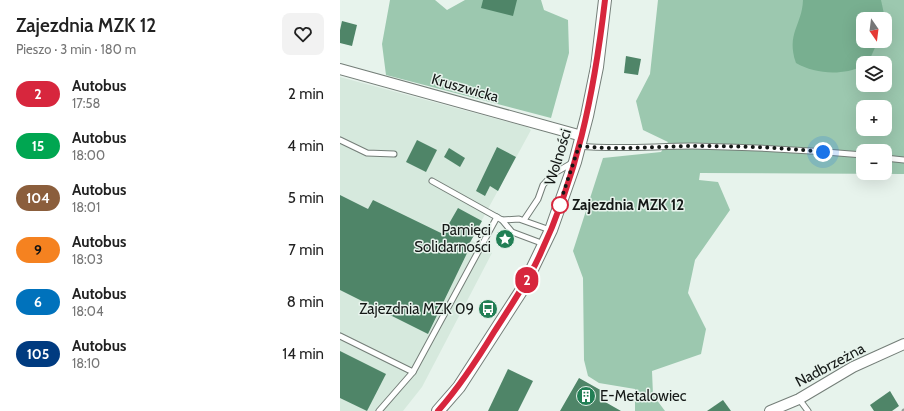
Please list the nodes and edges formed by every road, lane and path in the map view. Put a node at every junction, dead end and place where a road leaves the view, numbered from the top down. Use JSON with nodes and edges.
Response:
{"nodes":[{"id":1,"x":605,"y":0,"type":"edge"},
{"id":2,"x":340,"y":69,"type":"edge"},
{"id":3,"x":340,"y":140,"type":"edge"},
{"id":4,"x":581,"y":141,"type":"junction"},
{"id":5,"x":394,"y":154,"type":"dead end"},
{"id":6,"x":856,"y":154,"type":"edge"},
{"id":7,"x":892,"y":159,"type":"edge"},
{"id":8,"x":904,"y":160,"type":"edge"},
{"id":9,"x":575,"y":162,"type":"junction"},
{"id":10,"x":432,"y":181,"type":"dead end"},
{"id":11,"x":499,"y":219,"type":"junction"},
{"id":12,"x":524,"y":220,"type":"junction"},
{"id":13,"x":551,"y":230,"type":"junction"},
{"id":14,"x":544,"y":244,"type":"junction"},
{"id":15,"x":340,"y":336,"type":"edge"},
{"id":16,"x":904,"y":344,"type":"edge"},
{"id":17,"x":413,"y":372,"type":"junction"},
{"id":18,"x":799,"y":399,"type":"junction"},
{"id":19,"x":379,"y":411,"type":"edge"},
{"id":20,"x":438,"y":411,"type":"edge"},
{"id":21,"x":770,"y":411,"type":"edge"},
{"id":22,"x":808,"y":411,"type":"edge"}],
"edges":[{"from":1,"to":4,"type":"street","name":"Wolności"},
{"from":2,"to":4,"type":"street","name":"Kruszwicka"},
{"from":3,"to":5,"type":"lane"},
{"from":4,"to":6,"type":"lane"},
{"from":4,"to":9,"type":"street","name":"Wolności"},
{"from":7,"to":8,"type":"lane"},
{"from":9,"to":12,"type":"lane"},
{"from":9,"to":13,"type":"street","name":"Wolności"},
{"from":10,"to":11,"type":"lane"},
{"from":11,"to":12,"type":"lane"},
{"from":11,"to":14,"type":"lane"},
{"from":11,"to":17,"type":"lane"},
{"from":12,"to":13,"type":"lane"},
{"from":13,"to":14,"type":"street","name":"Wolności"},
{"from":14,"to":20,"type":"street","name":"Wolności"},
{"from":15,"to":17,"type":"lane"},
{"from":16,"to":18,"type":"street","name":"Nadbrzeżna"},
{"from":17,"to":19,"type":"lane"},
{"from":18,"to":21,"type":"street","name":"Nadbrzeżna"},
{"from":18,"to":22,"type":"lane"}]}
